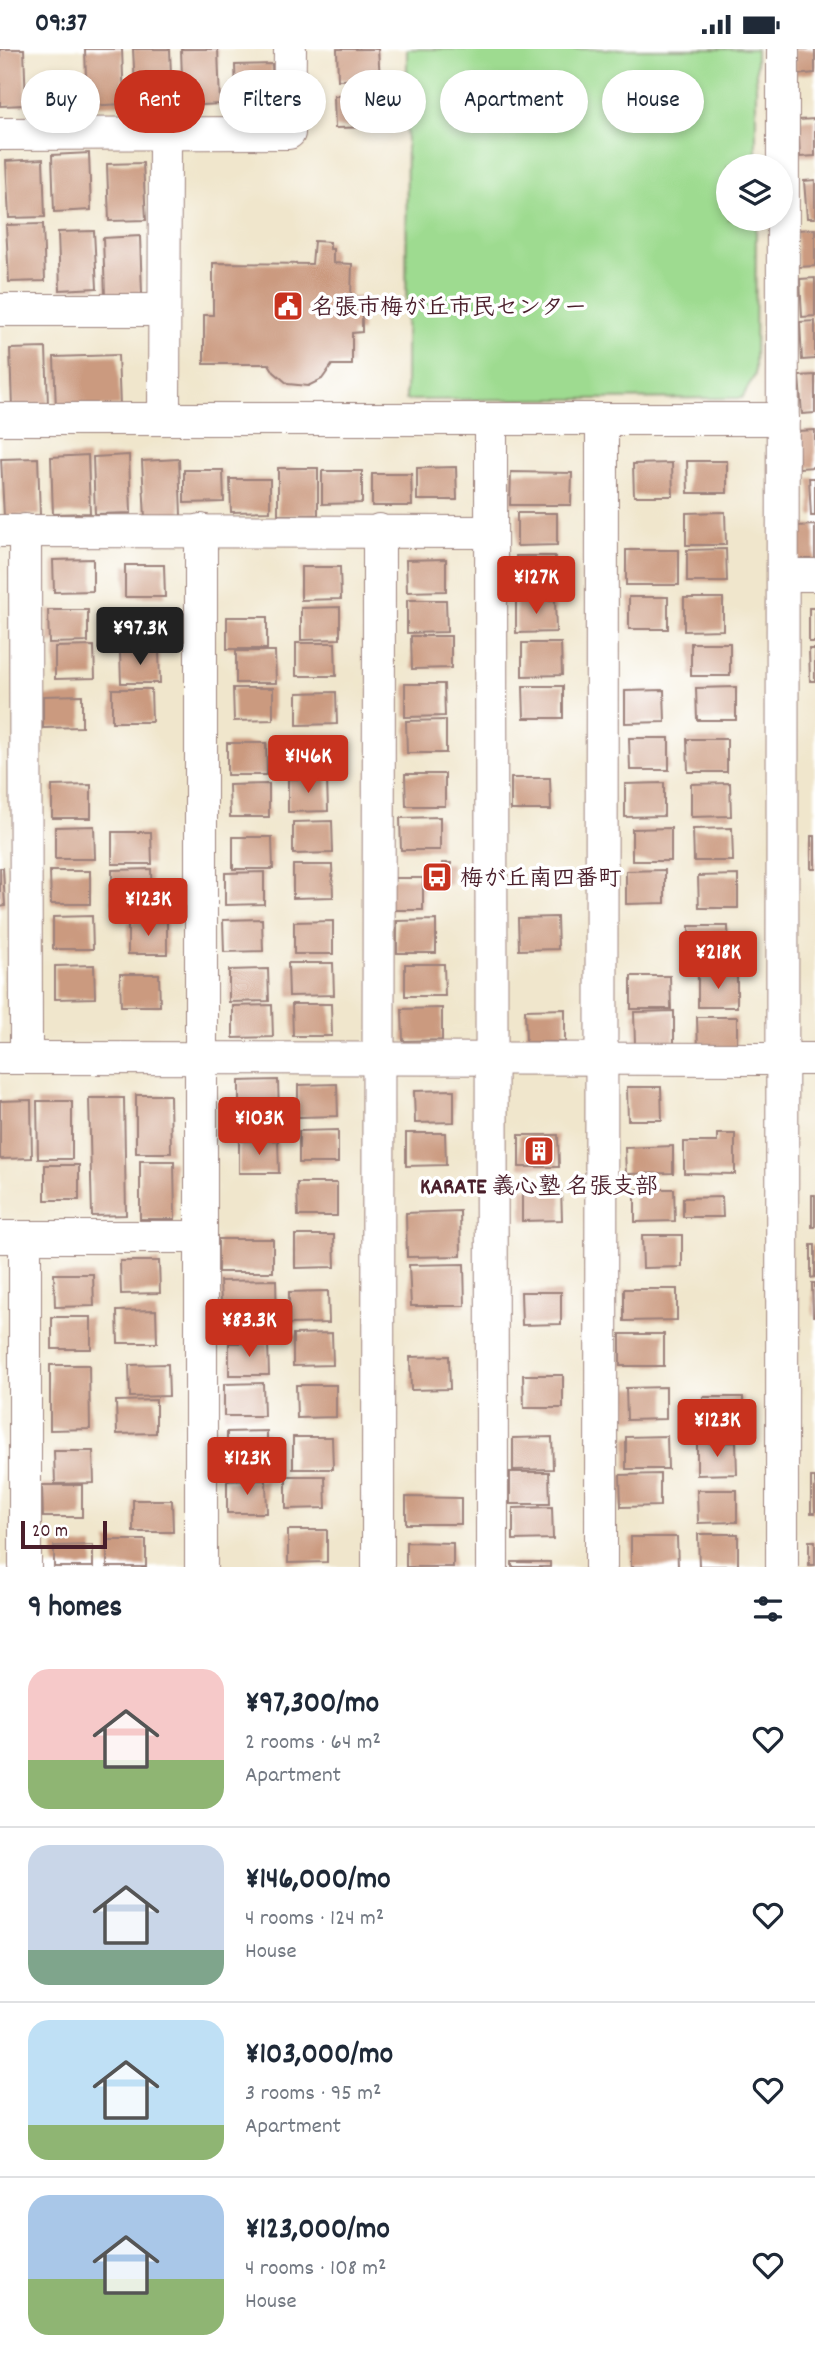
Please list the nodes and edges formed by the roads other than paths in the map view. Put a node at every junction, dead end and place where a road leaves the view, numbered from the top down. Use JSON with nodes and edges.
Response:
{"nodes":[{"id":1,"x":290,"y":49,"type":"edge"},
{"id":2,"x":783,"y":49,"type":"edge"},
{"id":3,"x":0,"y":134,"type":"edge"},
{"id":4,"x":165,"y":135,"type":"junction"},
{"id":5,"x":0,"y":310,"type":"edge"},
{"id":6,"x":164,"y":310,"type":"junction"},
{"id":7,"x":0,"y":419,"type":"edge"},
{"id":8,"x":164,"y":419,"type":"junction"},
{"id":9,"x":602,"y":419,"type":"junction"},
{"id":10,"x":783,"y":419,"type":"junction"},
{"id":11,"x":491,"y":420,"type":"junction"},
{"id":12,"x":201,"y":530,"type":"junction"},
{"id":13,"x":379,"y":530,"type":"junction"},
{"id":14,"x":13,"y":531,"type":"edge"},
{"id":15,"x":491,"y":532,"type":"junction"},
{"id":16,"x":783,"y":575,"type":"junction"},
{"id":17,"x":815,"y":575,"type":"edge"},
{"id":18,"x":13,"y":1058,"type":"edge"},
{"id":19,"x":202,"y":1058,"type":"junction"},
{"id":20,"x":378,"y":1059,"type":"junction"},
{"id":21,"x":491,"y":1059,"type":"junction"},
{"id":22,"x":603,"y":1059,"type":"junction"},
{"id":23,"x":815,"y":1059,"type":"edge"},
{"id":24,"x":781,"y":1060,"type":"junction"},
{"id":25,"x":13,"y":1237,"type":"edge"},
{"id":26,"x":201,"y":1237,"type":"junction"},
{"id":27,"x":25,"y":1567,"type":"edge"},
{"id":28,"x":201,"y":1567,"type":"edge"},
{"id":29,"x":378,"y":1567,"type":"edge"},
{"id":30,"x":492,"y":1567,"type":"edge"},
{"id":31,"x":601,"y":1567,"type":"edge"},
{"id":32,"x":782,"y":1567,"type":"edge"}],
"edges":[{"from":1,"to":4,"type":"street"},
{"from":2,"to":10,"type":"street"},
{"from":3,"to":4,"type":"street"},
{"from":4,"to":6,"type":"street"},
{"from":5,"to":6,"type":"street"},
{"from":6,"to":8,"type":"street"},
{"from":7,"to":8,"type":"street"},
{"from":8,"to":11,"type":"street"},
{"from":9,"to":10,"type":"street"},
{"from":9,"to":11,"type":"street"},
{"from":9,"to":22,"type":"street"},
{"from":10,"to":16,"type":"street"},
{"from":11,"to":15,"type":"street"},
{"from":12,"to":13,"type":"street"},
{"from":12,"to":14,"type":"street"},
{"from":12,"to":19,"type":"street"},
{"from":13,"to":15,"type":"street"},
{"from":13,"to":20,"type":"street"},
{"from":14,"to":18,"type":"street"},
{"from":15,"to":21,"type":"street"},
{"from":16,"to":17,"type":"street"},
{"from":16,"to":24,"type":"street"},
{"from":18,"to":19,"type":"street"},
{"from":19,"to":20,"type":"street"},
{"from":19,"to":26,"type":"street"},
{"from":20,"to":21,"type":"street"},
{"from":20,"to":29,"type":"street"},
{"from":21,"to":22,"type":"street"},
{"from":21,"to":30,"type":"street"},
{"from":22,"to":24,"type":"street"},
{"from":22,"to":31,"type":"street"},
{"from":23,"to":24,"type":"street"},
{"from":24,"to":32,"type":"street"},
{"from":25,"to":26,"type":"street"},
{"from":25,"to":27,"type":"street"},
{"from":26,"to":28,"type":"street"}]}
